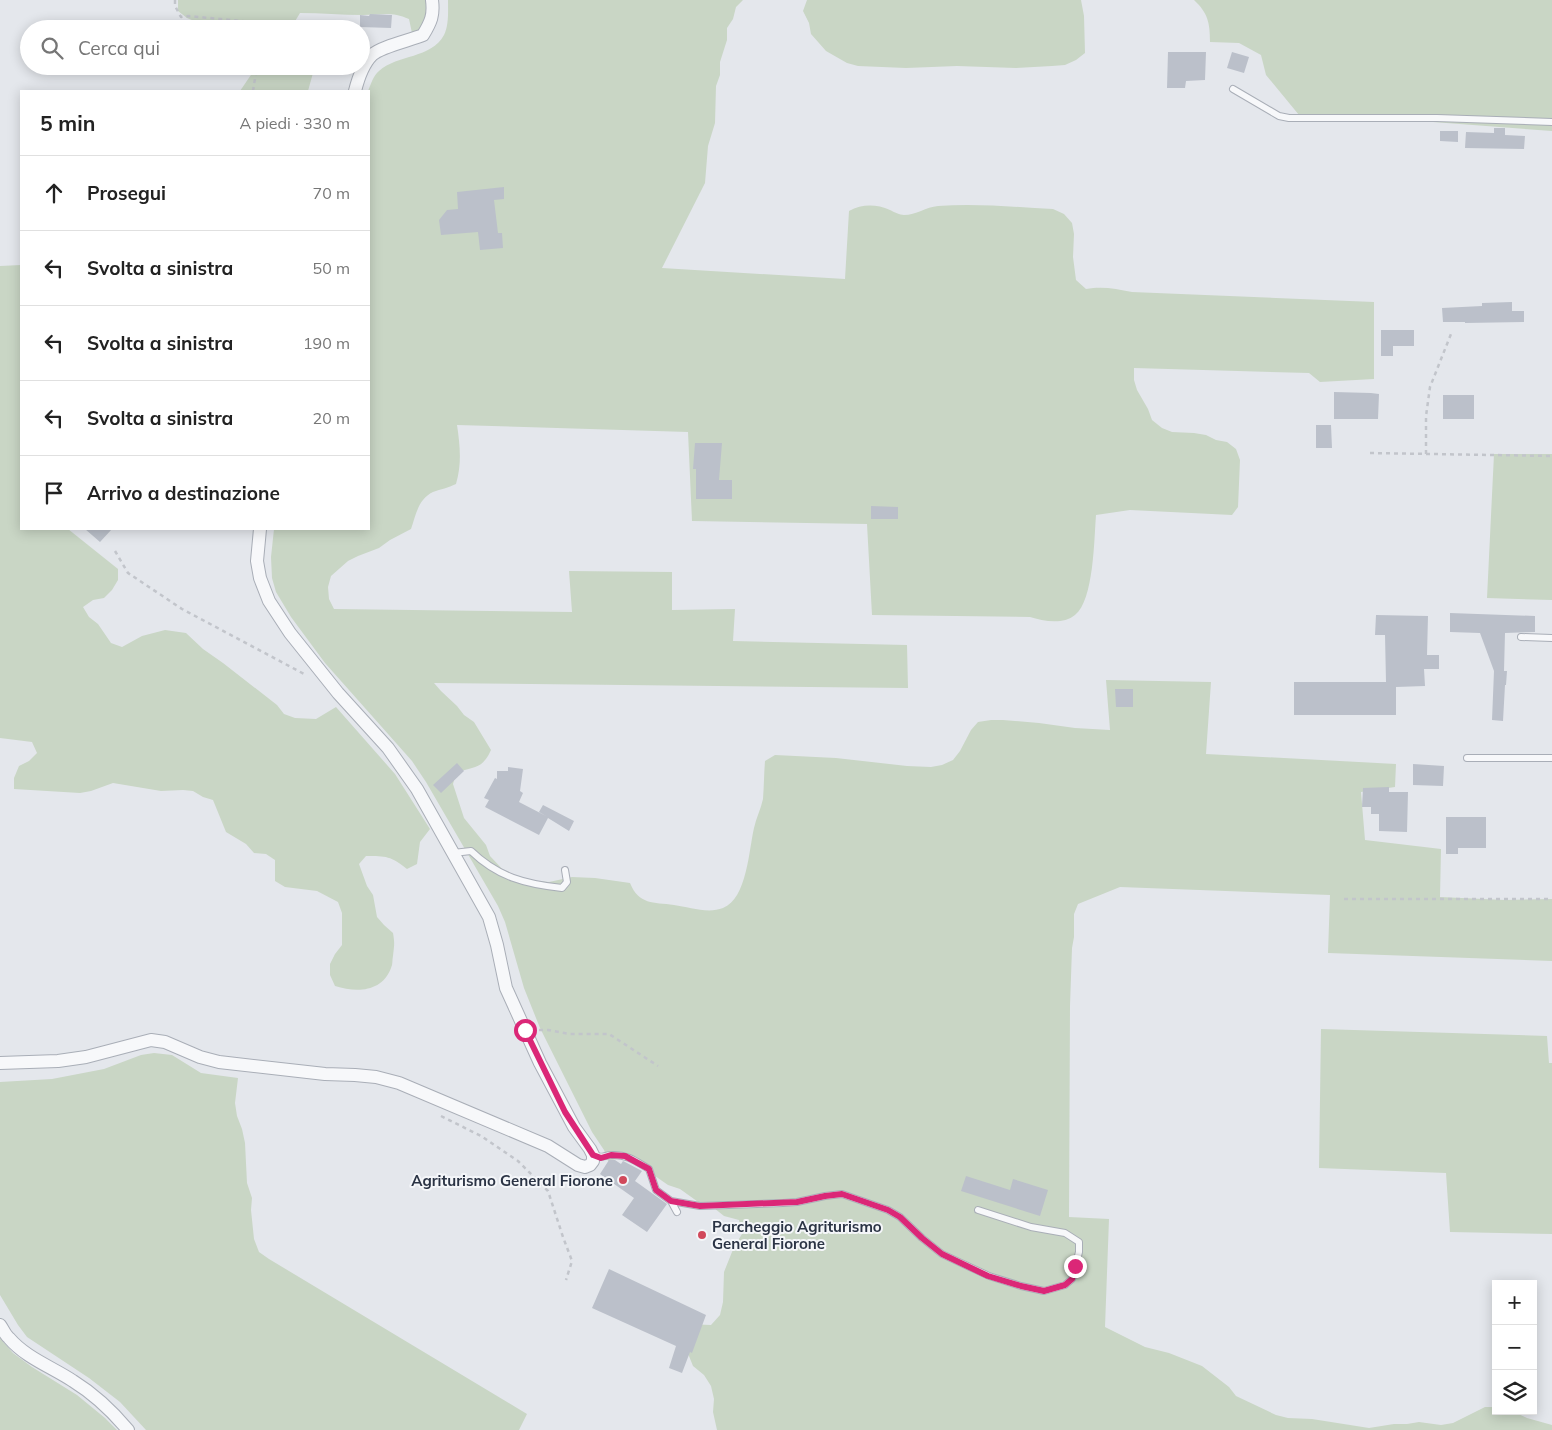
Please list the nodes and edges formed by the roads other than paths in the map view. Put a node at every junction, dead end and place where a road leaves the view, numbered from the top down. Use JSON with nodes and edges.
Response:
{"nodes":[{"id":1,"x":432,"y":0,"type":"edge"},
{"id":2,"x":370,"y":58,"type":"edge"},
{"id":3,"x":361,"y":75,"type":"edge"},
{"id":4,"x":1233,"y":89,"type":"dead end"},
{"id":5,"x":355,"y":90,"type":"edge"},
{"id":6,"x":1552,"y":122,"type":"edge"},
{"id":7,"x":260,"y":530,"type":"edge"},
{"id":8,"x":1521,"y":637,"type":"dead end"},
{"id":9,"x":1552,"y":638,"type":"edge"},
{"id":10,"x":1466,"y":758,"type":"dead end"},
{"id":11,"x":1552,"y":758,"type":"edge"},
{"id":12,"x":453,"y":853,"type":"junction"},
{"id":13,"x":565,"y":870,"type":"dead end"},
{"id":14,"x":0,"y":1063,"type":"edge"},
{"id":15,"x":593,"y":1155,"type":"junction"},
{"id":16,"x":671,"y":1201,"type":"junction"},
{"id":17,"x":978,"y":1210,"type":"dead end"},
{"id":18,"x":677,"y":1212,"type":"dead end"},
{"id":19,"x":0,"y":1325,"type":"edge"},
{"id":20,"x":128,"y":1430,"type":"edge"}],
"edges":[{"from":1,"to":2,"type":"street"},
{"from":3,"to":5,"type":"street"},
{"from":4,"to":6,"type":"lane"},
{"from":7,"to":12,"type":"street"},
{"from":8,"to":9,"type":"lane"},
{"from":10,"to":11,"type":"lane"},
{"from":12,"to":13,"type":"lane"},
{"from":12,"to":15,"type":"street"},
{"from":14,"to":15,"type":"street"},
{"from":15,"to":16,"type":"lane"},
{"from":16,"to":17,"type":"lane"},
{"from":16,"to":18,"type":"lane"},
{"from":19,"to":20,"type":"street"}]}
